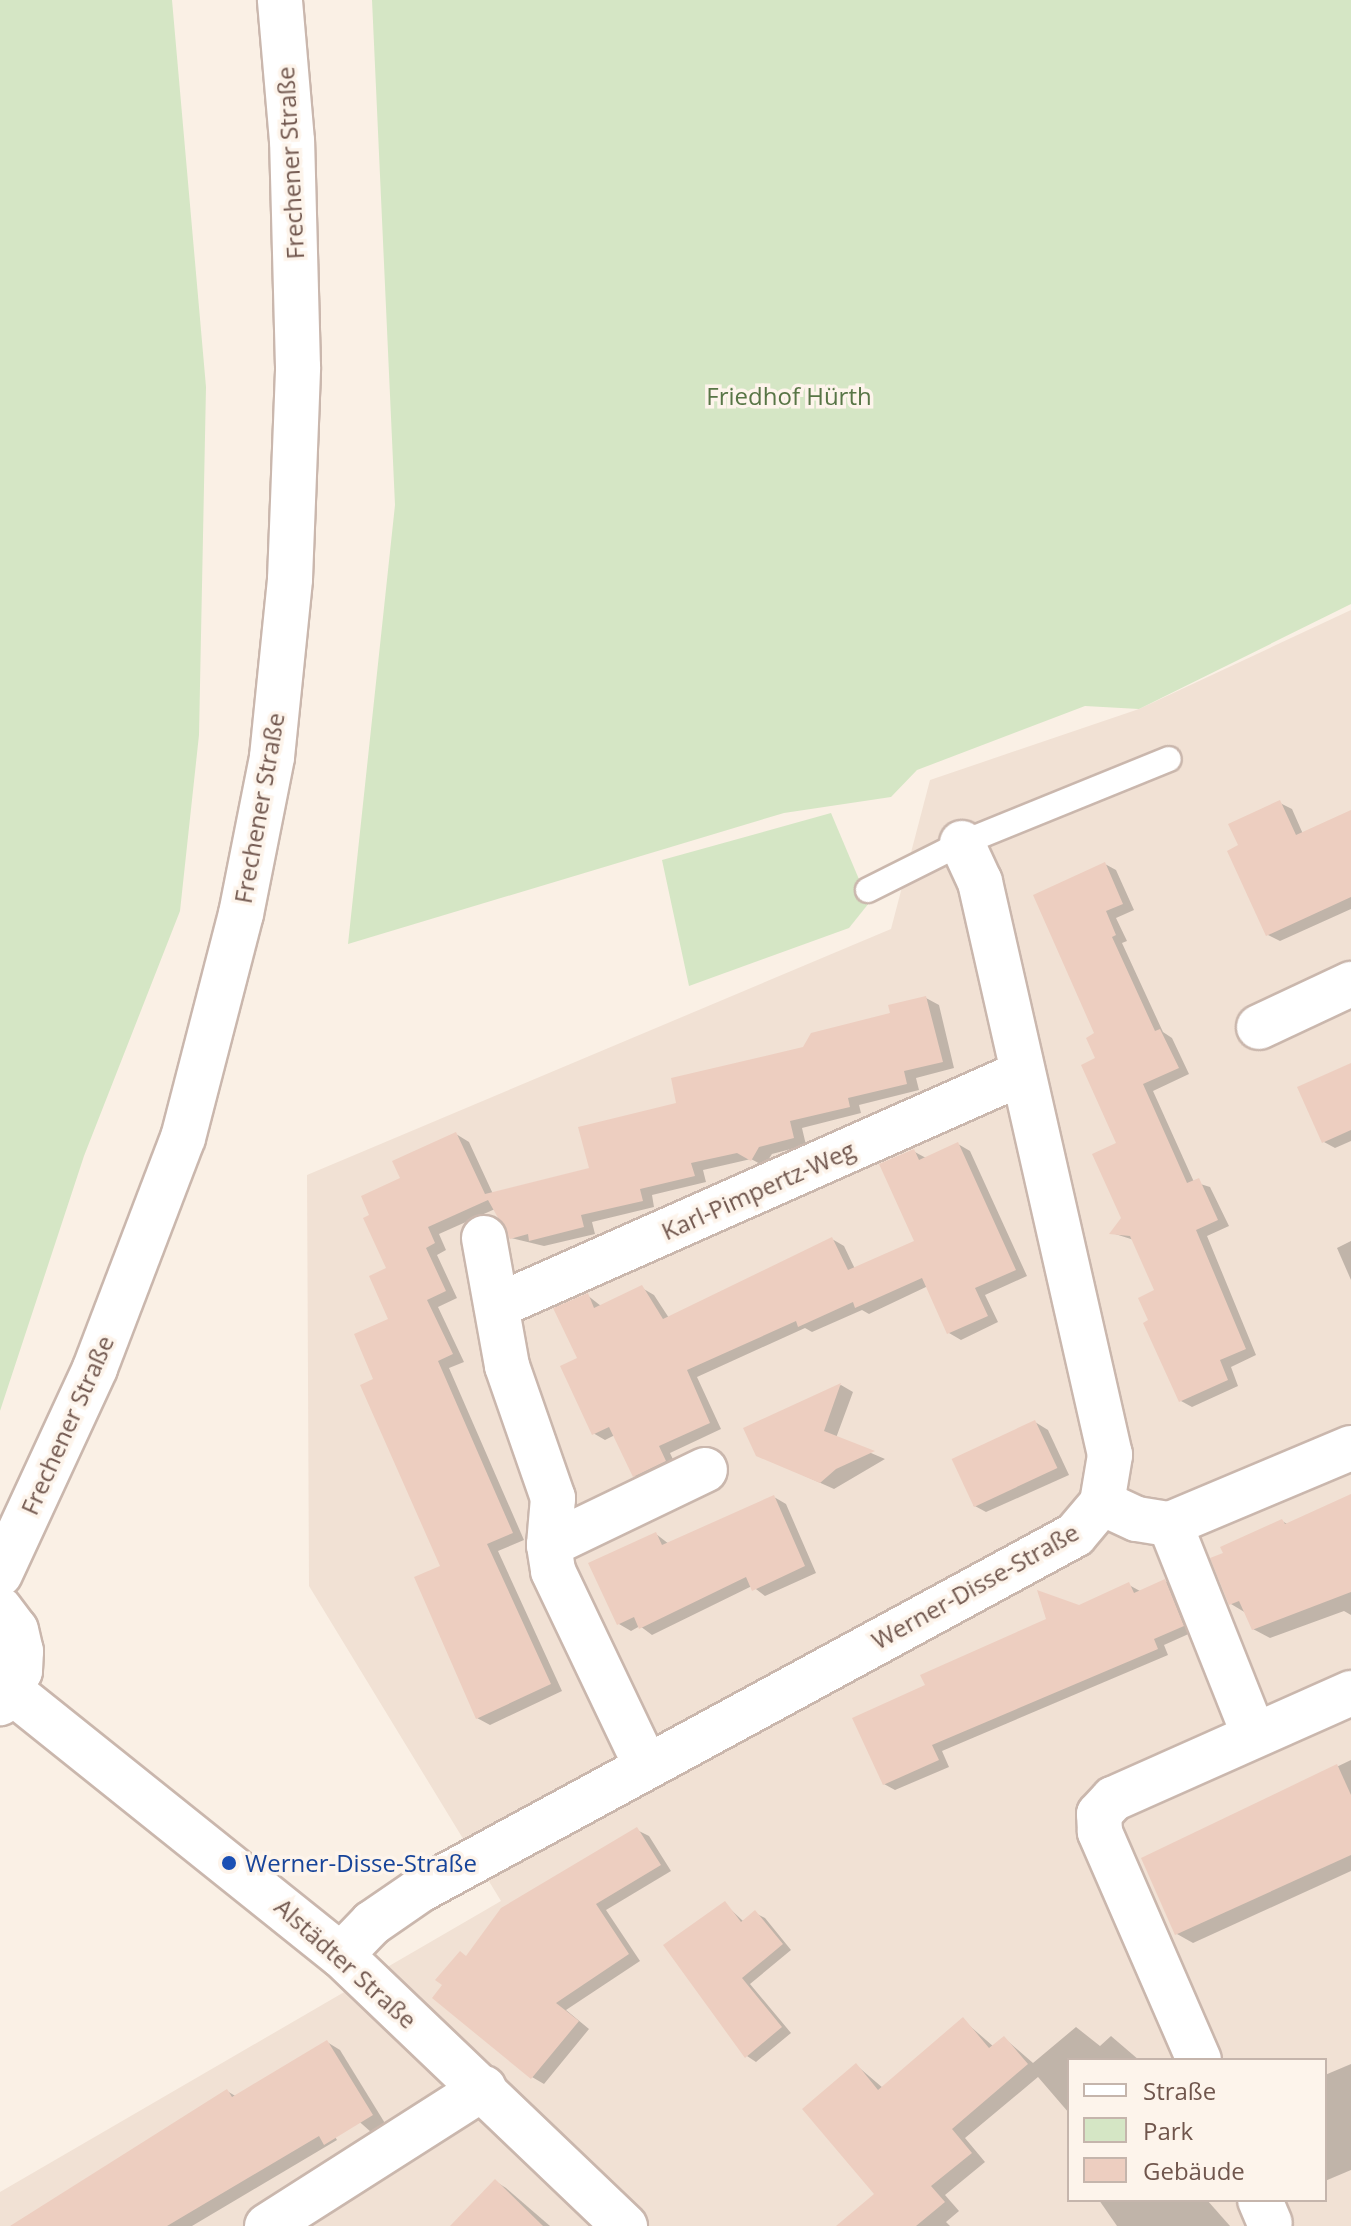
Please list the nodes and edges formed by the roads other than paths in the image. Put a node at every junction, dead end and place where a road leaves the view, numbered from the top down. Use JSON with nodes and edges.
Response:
{"nodes":[{"id":1,"x":280,"y":0,"type":"edge"},
{"id":2,"x":1169,"y":759,"type":"dead end"},
{"id":3,"x":962,"y":843,"type":"junction"},
{"id":4,"x":868,"y":890,"type":"dead end"},
{"id":5,"x":1351,"y":984,"type":"edge"},
{"id":6,"x":1259,"y":1027,"type":"dead end"},
{"id":7,"x":1020,"y":1074,"type":"junction"},
{"id":8,"x":484,"y":1238,"type":"dead end"},
{"id":9,"x":497,"y":1306,"type":"junction"},
{"id":10,"x":1351,"y":1448,"type":"edge"},
{"id":11,"x":705,"y":1470,"type":"dead end"},
{"id":12,"x":1102,"y":1503,"type":"junction"},
{"id":13,"x":1170,"y":1524,"type":"junction"},
{"id":14,"x":549,"y":1545,"type":"junction"},
{"id":15,"x":0,"y":1574,"type":"edge"},
{"id":16,"x":0,"y":1609,"type":"edge"},
{"id":17,"x":1351,"y":1693,"type":"edge"},
{"id":18,"x":6,"y":1697,"type":"edge"},
{"id":19,"x":1254,"y":1735,"type":"junction"},
{"id":20,"x":646,"y":1766,"type":"junction"},
{"id":21,"x":341,"y":1955,"type":"junction"},
{"id":22,"x":1198,"y":2058,"type":"edge"},
{"id":23,"x":484,"y":2088,"type":"junction"},
{"id":24,"x":267,"y":2226,"type":"edge"},
{"id":25,"x":625,"y":2226,"type":"edge"}],
"edges":[{"from":1,"to":15,"type":"street","name":"Frechener Straße"},
{"from":2,"to":3,"type":"lane"},
{"from":3,"to":4,"type":"lane"},
{"from":3,"to":7,"type":"street","name":"Werner-Disse-Straße"},
{"from":5,"to":6,"type":"street"},
{"from":7,"to":9,"type":"street","name":"Karl-Pimpertz-Weg"},
{"from":7,"to":12,"type":"street","name":"Werner-Disse-Straße"},
{"from":8,"to":9,"type":"street"},
{"from":9,"to":14,"type":"street"},
{"from":10,"to":13,"type":"street"},
{"from":11,"to":14,"type":"street"},
{"from":12,"to":13,"type":"street"},
{"from":12,"to":20,"type":"street","name":"Werner-Disse-Straße"},
{"from":13,"to":19,"type":"street"},
{"from":14,"to":20,"type":"street"},
{"from":16,"to":18,"type":"street"},
{"from":17,"to":19,"type":"street"},
{"from":18,"to":21,"type":"street","name":"Alstädter Straße"},
{"from":19,"to":22,"type":"street"},
{"from":20,"to":21,"type":"street","name":"Werner-Disse-Straße"},
{"from":21,"to":23,"type":"street","name":"Alstädter Straße"},
{"from":23,"to":24,"type":"street"},
{"from":23,"to":25,"type":"street","name":"Alstädter Straße"}]}
